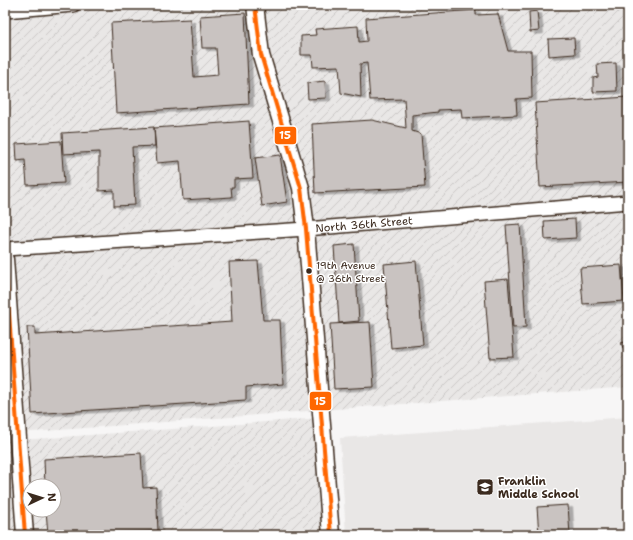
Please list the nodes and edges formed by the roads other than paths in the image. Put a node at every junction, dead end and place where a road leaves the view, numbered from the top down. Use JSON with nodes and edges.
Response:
{"nodes":[{"id":1,"x":74,"y":5,"type":"edge"},
{"id":2,"x":255,"y":5,"type":"edge"},
{"id":3,"x":5,"y":10,"type":"edge"},
{"id":4,"x":628,"y":202,"type":"edge"},
{"id":5,"x":306,"y":229,"type":"junction"},
{"id":6,"x":5,"y":249,"type":"edge"},
{"id":7,"x":5,"y":259,"type":"edge"},
{"id":8,"x":25,"y":535,"type":"edge"},
{"id":9,"x":331,"y":535,"type":"edge"}],
"edges":[{"from":1,"to":3,"type":"street"},
{"from":2,"to":5,"type":"main road"},
{"from":4,"to":5,"type":"street","name":"North 36th Street"},
{"from":5,"to":6,"type":"street","name":"North 36th Street"},
{"from":5,"to":9,"type":"main road"},
{"from":7,"to":8,"type":"main road"}]}
